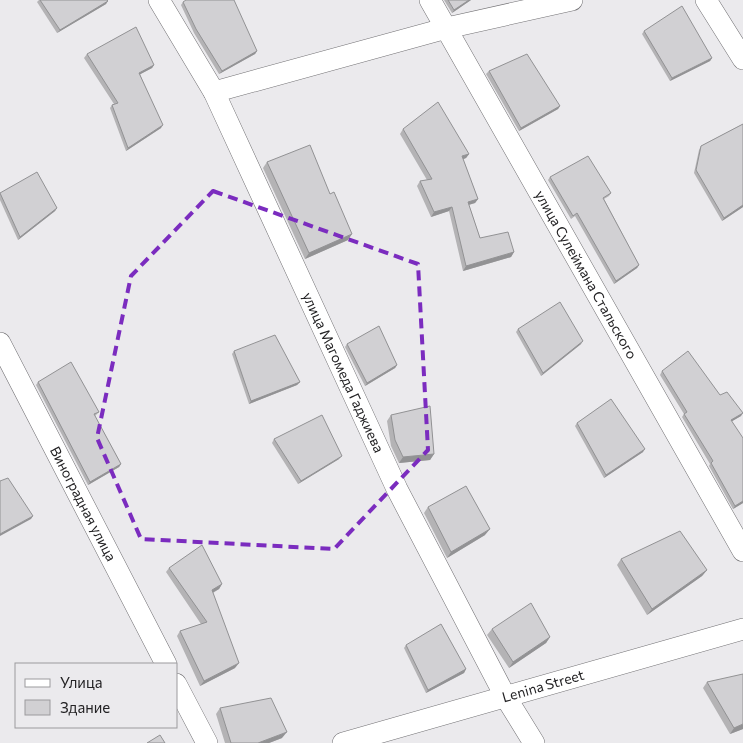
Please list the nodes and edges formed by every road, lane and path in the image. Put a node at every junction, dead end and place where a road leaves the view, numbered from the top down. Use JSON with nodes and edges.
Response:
{"nodes":[{"id":1,"x":159,"y":0,"type":"edge"},
{"id":2,"x":430,"y":0,"type":"edge"},
{"id":3,"x":572,"y":0,"type":"edge"},
{"id":4,"x":706,"y":0,"type":"edge"},
{"id":5,"x":446,"y":28,"type":"junction"},
{"id":6,"x":743,"y":59,"type":"edge"},
{"id":7,"x":214,"y":92,"type":"junction"},
{"id":8,"x":0,"y":343,"type":"edge"},
{"id":9,"x":743,"y":551,"type":"edge"},
{"id":10,"x":743,"y":629,"type":"edge"},
{"id":11,"x":165,"y":663,"type":"edge"},
{"id":12,"x":178,"y":688,"type":"edge"},
{"id":13,"x":506,"y":696,"type":"junction"},
{"id":14,"x":207,"y":743,"type":"edge"},
{"id":15,"x":343,"y":743,"type":"edge"},
{"id":16,"x":534,"y":743,"type":"edge"}],
"edges":[{"from":1,"to":7,"type":"street","name":"улица Магомеда Гаджиева"},
{"from":2,"to":5,"type":"street","name":"улица Сулеймана Стальского"},
{"from":3,"to":5,"type":"street"},
{"from":4,"to":6,"type":"street"},
{"from":5,"to":7,"type":"street"},
{"from":5,"to":9,"type":"street","name":"улица Сулеймана Стальского"},
{"from":7,"to":13,"type":"street","name":"улица Магомеда Гаджиева"},
{"from":8,"to":11,"type":"street","name":"Виноградная улица"},
{"from":10,"to":13,"type":"street","name":"Lenina Street"},
{"from":12,"to":14,"type":"street"},
{"from":13,"to":15,"type":"street","name":"Lenina Street"},
{"from":13,"to":16,"type":"street","name":"улица Магомеда Гаджиева"}]}
